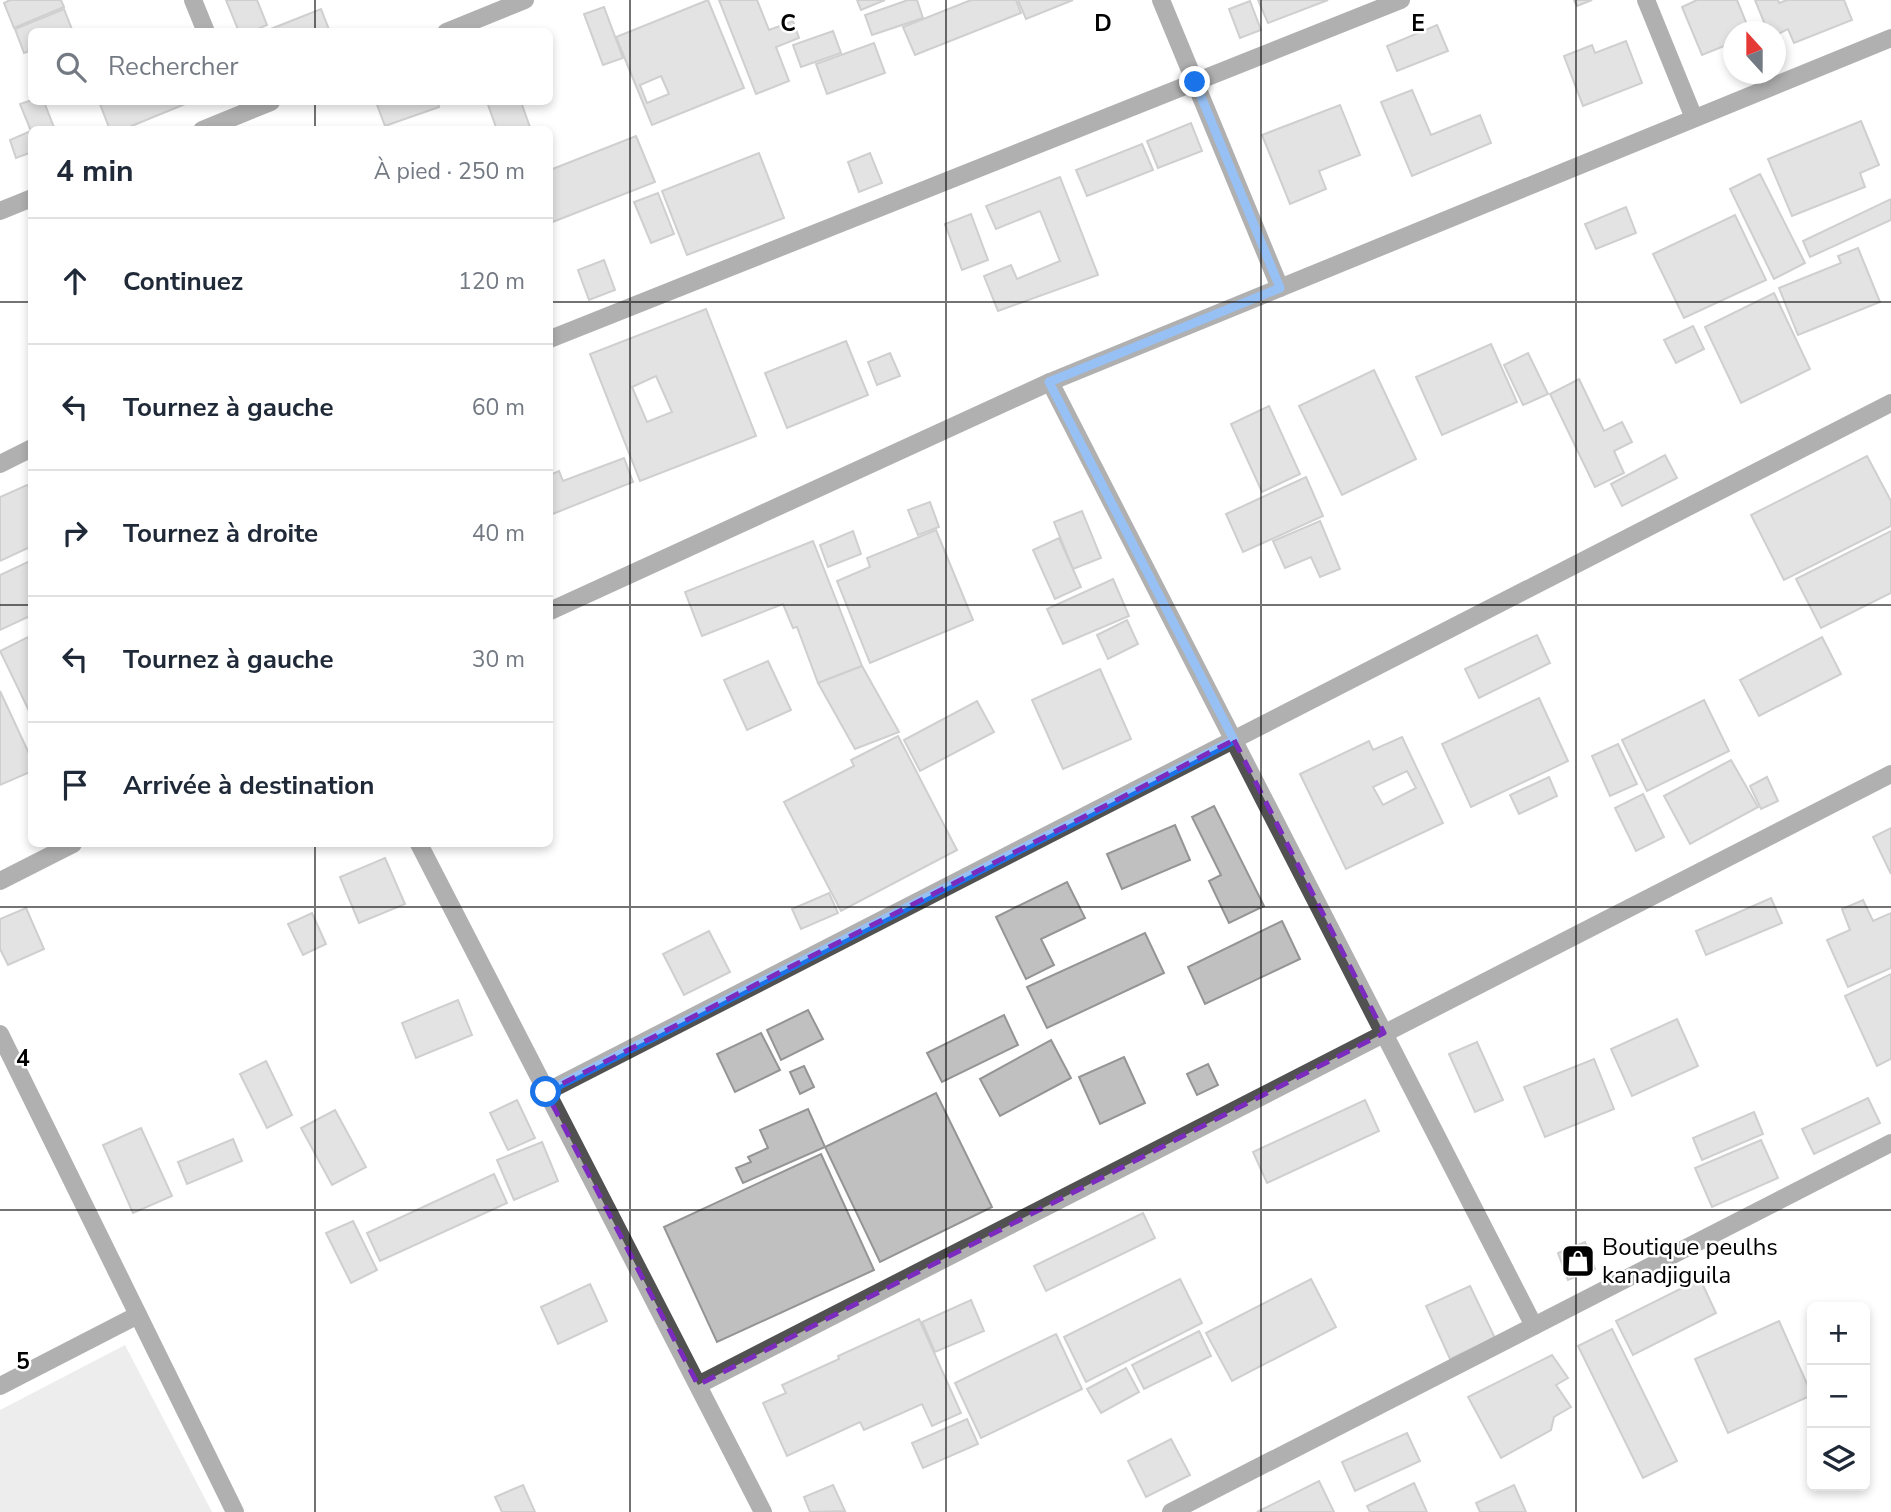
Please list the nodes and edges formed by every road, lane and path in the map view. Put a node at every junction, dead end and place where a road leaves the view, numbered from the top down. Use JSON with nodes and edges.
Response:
{"nodes":[{"id":1,"x":193,"y":0,"type":"edge"},
{"id":2,"x":525,"y":0,"type":"edge"},
{"id":3,"x":1161,"y":0,"type":"edge"},
{"id":4,"x":1401,"y":0,"type":"edge"},
{"id":5,"x":1646,"y":0,"type":"edge"},
{"id":6,"x":204,"y":28,"type":"edge"},
{"id":7,"x":456,"y":28,"type":"edge"},
{"id":8,"x":1891,"y":38,"type":"edge"},
{"id":9,"x":1195,"y":82,"type":"junction"},
{"id":10,"x":238,"y":108,"type":"edge"},
{"id":11,"x":1694,"y":118,"type":"junction"},
{"id":12,"x":209,"y":126,"type":"edge"},
{"id":13,"x":28,"y":200,"type":"edge"},
{"id":14,"x":0,"y":211,"type":"edge"},
{"id":15,"x":1280,"y":288,"type":"junction"},
{"id":16,"x":553,"y":338,"type":"edge"},
{"id":17,"x":1049,"y":382,"type":"junction"},
{"id":18,"x":1891,"y":403,"type":"edge"},
{"id":19,"x":28,"y":450,"type":"edge"},
{"id":20,"x":0,"y":464,"type":"edge"},
{"id":21,"x":553,"y":610,"type":"edge"},
{"id":22,"x":1234,"y":740,"type":"junction"},
{"id":23,"x":1891,"y":774,"type":"edge"},
{"id":24,"x":68,"y":847,"type":"edge"},
{"id":25,"x":421,"y":847,"type":"edge"},
{"id":26,"x":0,"y":881,"type":"edge"},
{"id":27,"x":1384,"y":1033,"type":"junction"},
{"id":28,"x":0,"y":1034,"type":"edge"},
{"id":29,"x":546,"y":1092,"type":"junction"},
{"id":30,"x":1891,"y":1143,"type":"edge"},
{"id":31,"x":138,"y":1315,"type":"junction"},
{"id":32,"x":1534,"y":1326,"type":"junction"},
{"id":33,"x":698,"y":1385,"type":"junction"},
{"id":34,"x":0,"y":1386,"type":"edge"},
{"id":35,"x":235,"y":1512,"type":"edge"},
{"id":36,"x":763,"y":1512,"type":"edge"},
{"id":37,"x":1171,"y":1512,"type":"edge"}],
"edges":[{"from":1,"to":6,"type":"street"},
{"from":2,"to":7,"type":"street"},
{"from":3,"to":9,"type":"street"},
{"from":4,"to":9,"type":"street"},
{"from":5,"to":11,"type":"street"},
{"from":8,"to":11,"type":"street"},
{"from":9,"to":15,"type":"street"},
{"from":9,"to":16,"type":"street"},
{"from":10,"to":12,"type":"street"},
{"from":11,"to":15,"type":"street"},
{"from":13,"to":14,"type":"street"},
{"from":15,"to":17,"type":"street"},
{"from":17,"to":21,"type":"street"},
{"from":17,"to":22,"type":"street"},
{"from":18,"to":22,"type":"street"},
{"from":19,"to":20,"type":"street"},
{"from":22,"to":27,"type":"street"},
{"from":22,"to":29,"type":"street"},
{"from":23,"to":27,"type":"street"},
{"from":24,"to":26,"type":"street"},
{"from":25,"to":29,"type":"street"},
{"from":27,"to":32,"type":"street"},
{"from":27,"to":33,"type":"street"},
{"from":28,"to":31,"type":"street"},
{"from":29,"to":33,"type":"street"},
{"from":30,"to":32,"type":"street"},
{"from":31,"to":34,"type":"street"},
{"from":31,"to":35,"type":"street"},
{"from":32,"to":37,"type":"street"},
{"from":33,"to":36,"type":"street"}]}
